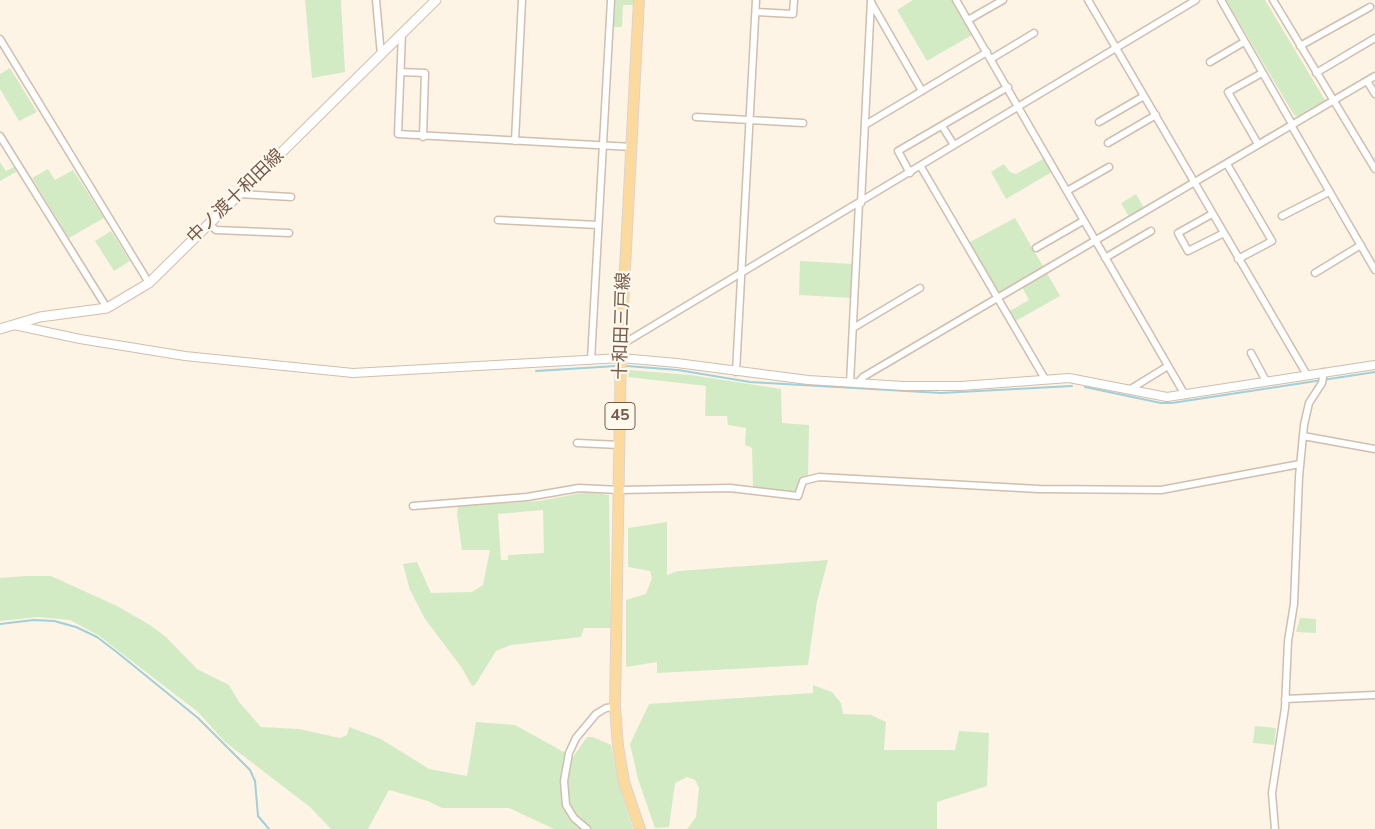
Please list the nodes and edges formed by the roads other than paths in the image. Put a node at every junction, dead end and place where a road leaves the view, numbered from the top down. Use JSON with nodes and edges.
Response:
{"nodes":[{"id":1,"x":376,"y":0,"type":"edge"},
{"id":2,"x":436,"y":0,"type":"edge"},
{"id":3,"x":522,"y":0,"type":"edge"},
{"id":4,"x":611,"y":0,"type":"edge"},
{"id":5,"x":639,"y":0,"type":"edge"},
{"id":6,"x":756,"y":0,"type":"edge"},
{"id":7,"x":794,"y":0,"type":"edge"},
{"id":8,"x":956,"y":0,"type":"edge"},
{"id":9,"x":1003,"y":0,"type":"edge"},
{"id":10,"x":1088,"y":0,"type":"edge"},
{"id":11,"x":1196,"y":0,"type":"edge"},
{"id":12,"x":1220,"y":0,"type":"edge"},
{"id":13,"x":1273,"y":0,"type":"edge"},
{"id":14,"x":871,"y":1,"type":"edge"},
{"id":15,"x":1370,"y":6,"type":"dead end"},
{"id":16,"x":756,"y":12,"type":"junction"},
{"id":17,"x":968,"y":20,"type":"junction"},
{"id":18,"x":402,"y":33,"type":"junction"},
{"id":19,"x":1034,"y":33,"type":"dead end"},
{"id":20,"x":1375,"y":38,"type":"edge"},
{"id":21,"x":0,"y":39,"type":"edge"},
{"id":22,"x":1244,"y":42,"type":"junction"},
{"id":23,"x":1300,"y":46,"type":"junction"},
{"id":24,"x":1116,"y":48,"type":"junction"},
{"id":25,"x":987,"y":52,"type":"junction"},
{"id":26,"x":381,"y":55,"type":"junction"},
{"id":27,"x":991,"y":59,"type":"junction"},
{"id":28,"x":1210,"y":62,"type":"dead end"},
{"id":29,"x":401,"y":72,"type":"junction"},
{"id":30,"x":1262,"y":73,"type":"junction"},
{"id":31,"x":1316,"y":73,"type":"junction"},
{"id":32,"x":1375,"y":76,"type":"edge"},
{"id":33,"x":1367,"y":81,"type":"junction"},
{"id":34,"x":1008,"y":87,"type":"junction"},
{"id":35,"x":922,"y":91,"type":"junction"},
{"id":36,"x":1375,"y":94,"type":"edge"},
{"id":37,"x":1144,"y":96,"type":"junction"},
{"id":38,"x":1334,"y":100,"type":"junction"},
{"id":39,"x":1019,"y":106,"type":"junction"},
{"id":40,"x":1156,"y":115,"type":"junction"},
{"id":41,"x":696,"y":117,"type":"dead end"},
{"id":42,"x":749,"y":120,"type":"junction"},
{"id":43,"x":1099,"y":122,"type":"dead end"},
{"id":44,"x":803,"y":123,"type":"dead end"},
{"id":45,"x":865,"y":125,"type":"junction"},
{"id":46,"x":1291,"y":125,"type":"junction"},
{"id":47,"x":942,"y":126,"type":"junction"},
{"id":48,"x":0,"y":136,"type":"edge"},
{"id":49,"x":423,"y":137,"type":"junction"},
{"id":50,"x":515,"y":141,"type":"junction"},
{"id":51,"x":1108,"y":143,"type":"dead end"},
{"id":52,"x":1258,"y":144,"type":"junction"},
{"id":53,"x":603,"y":145,"type":"junction"},
{"id":54,"x":954,"y":145,"type":"junction"},
{"id":55,"x":632,"y":147,"type":"junction"},
{"id":56,"x":1227,"y":164,"type":"junction"},
{"id":57,"x":1109,"y":166,"type":"dead end"},
{"id":58,"x":921,"y":167,"type":"junction"},
{"id":59,"x":1375,"y":168,"type":"edge"},
{"id":60,"x":910,"y":173,"type":"junction"},
{"id":61,"x":1194,"y":183,"type":"junction"},
{"id":62,"x":1067,"y":191,"type":"junction"},
{"id":63,"x":1329,"y":192,"type":"junction"},
{"id":64,"x":239,"y":194,"type":"junction"},
{"id":65,"x":291,"y":197,"type":"dead end"},
{"id":66,"x":860,"y":203,"type":"junction"},
{"id":67,"x":1212,"y":214,"type":"junction"},
{"id":68,"x":1282,"y":216,"type":"dead end"},
{"id":69,"x":498,"y":220,"type":"dead end"},
{"id":70,"x":1083,"y":221,"type":"junction"},
{"id":71,"x":209,"y":224,"type":"junction"},
{"id":72,"x":598,"y":224,"type":"junction"},
{"id":73,"x":1151,"y":232,"type":"dead end"},
{"id":74,"x":289,"y":233,"type":"dead end"},
{"id":75,"x":1224,"y":233,"type":"junction"},
{"id":76,"x":1095,"y":240,"type":"junction"},
{"id":77,"x":1361,"y":245,"type":"junction"},
{"id":78,"x":1036,"y":248,"type":"dead end"},
{"id":79,"x":1105,"y":258,"type":"junction"},
{"id":80,"x":1238,"y":259,"type":"junction"},
{"id":81,"x":1375,"y":270,"type":"edge"},
{"id":82,"x":1315,"y":272,"type":"dead end"},
{"id":83,"x":742,"y":274,"type":"junction"},
{"id":84,"x":149,"y":283,"type":"junction"},
{"id":85,"x":920,"y":288,"type":"dead end"},
{"id":86,"x":998,"y":299,"type":"junction"},
{"id":87,"x":107,"y":308,"type":"junction"},
{"id":88,"x":14,"y":325,"type":"junction"},
{"id":89,"x":853,"y":328,"type":"junction"},
{"id":90,"x":0,"y":329,"type":"edge"},
{"id":91,"x":621,"y":345,"type":"junction"},
{"id":92,"x":1251,"y":353,"type":"dead end"},
{"id":93,"x":621,"y":358,"type":"junction"},
{"id":94,"x":591,"y":360,"type":"junction"},
{"id":95,"x":1375,"y":365,"type":"edge"},
{"id":96,"x":1168,"y":366,"type":"junction"},
{"id":97,"x":736,"y":372,"type":"junction"},
{"id":98,"x":1307,"y":375,"type":"junction"},
{"id":99,"x":1323,"y":378,"type":"junction"},
{"id":100,"x":1045,"y":379,"type":"junction"},
{"id":101,"x":1266,"y":381,"type":"junction"},
{"id":102,"x":853,"y":384,"type":"junction"},
{"id":103,"x":1129,"y":390,"type":"junction"},
{"id":104,"x":1185,"y":395,"type":"junction"},
{"id":105,"x":1303,"y":436,"type":"junction"},
{"id":106,"x":577,"y":444,"type":"dead end"},
{"id":107,"x":620,"y":445,"type":"junction"},
{"id":108,"x":1375,"y":449,"type":"edge"},
{"id":109,"x":1300,"y":464,"type":"junction"},
{"id":110,"x":619,"y":490,"type":"junction"},
{"id":111,"x":413,"y":506,"type":"dead end"},
{"id":112,"x":1375,"y":694,"type":"edge"},
{"id":113,"x":1285,"y":699,"type":"junction"},
{"id":114,"x":616,"y":707,"type":"junction"},
{"id":115,"x":587,"y":829,"type":"edge"},
{"id":116,"x":640,"y":829,"type":"edge"},
{"id":117,"x":1275,"y":829,"type":"edge"}],
"edges":[{"from":1,"to":26,"type":"street"},
{"from":2,"to":18,"type":"main road","name":"中ノ渡十和田線"},
{"from":3,"to":50,"type":"street"},
{"from":4,"to":53,"type":"street"},
{"from":5,"to":55,"type":"main road","name":"十和田三戸線","number":"45"},
{"from":6,"to":16,"type":"street"},
{"from":7,"to":16,"type":"street"},
{"from":8,"to":17,"type":"street"},
{"from":9,"to":17,"type":"street"},
{"from":10,"to":24,"type":"street"},
{"from":11,"to":24,"type":"street"},
{"from":12,"to":22,"type":"street"},
{"from":13,"to":23,"type":"street"},
{"from":14,"to":35,"type":"street"},
{"from":14,"to":45,"type":"street"},
{"from":15,"to":23,"type":"street"},
{"from":16,"to":42,"type":"street"},
{"from":17,"to":25,"type":"street"},
{"from":18,"to":26,"type":"main road","name":"中ノ渡十和田線"},
{"from":18,"to":29,"type":"street"},
{"from":19,"to":27,"type":"street"},
{"from":20,"to":31,"type":"street"},
{"from":21,"to":84,"type":"street"},
{"from":22,"to":28,"type":"street"},
{"from":22,"to":30,"type":"street"},
{"from":23,"to":31,"type":"street"},
{"from":24,"to":37,"type":"street"},
{"from":24,"to":39,"type":"street"},
{"from":25,"to":27,"type":"street"},
{"from":25,"to":35,"type":"street"},
{"from":26,"to":64,"type":"main road","name":"中ノ渡十和田線"},
{"from":27,"to":34,"type":"street"},
{"from":29,"to":49,"type":"street"},
{"from":29,"to":49,"type":"street"},
{"from":30,"to":46,"type":"street"},
{"from":30,"to":52,"type":"street"},
{"from":31,"to":38,"type":"street"},
{"from":32,"to":33,"type":"street"},
{"from":33,"to":36,"type":"street"},
{"from":33,"to":38,"type":"street"},
{"from":34,"to":39,"type":"street"},
{"from":34,"to":47,"type":"street"},
{"from":35,"to":45,"type":"street"},
{"from":37,"to":40,"type":"street"},
{"from":37,"to":43,"type":"street"},
{"from":38,"to":46,"type":"street"},
{"from":38,"to":59,"type":"street"},
{"from":39,"to":54,"type":"street"},
{"from":39,"to":62,"type":"street"},
{"from":40,"to":51,"type":"street"},
{"from":40,"to":61,"type":"street"},
{"from":41,"to":42,"type":"street"},
{"from":42,"to":44,"type":"street"},
{"from":42,"to":83,"type":"street"},
{"from":45,"to":66,"type":"street"},
{"from":46,"to":52,"type":"street"},
{"from":46,"to":63,"type":"street"},
{"from":47,"to":54,"type":"street"},
{"from":47,"to":60,"type":"street"},
{"from":48,"to":87,"type":"street"},
{"from":49,"to":50,"type":"street"},
{"from":50,"to":53,"type":"street"},
{"from":52,"to":56,"type":"street"},
{"from":53,"to":55,"type":"street"},
{"from":53,"to":72,"type":"street"},
{"from":54,"to":58,"type":"street"},
{"from":55,"to":91,"type":"main road","name":"十和田三戸線","number":"45"},
{"from":56,"to":61,"type":"street"},
{"from":56,"to":80,"type":"street"},
{"from":57,"to":62,"type":"street"},
{"from":58,"to":60,"type":"street"},
{"from":58,"to":86,"type":"street"},
{"from":60,"to":66,"type":"street"},
{"from":61,"to":67,"type":"street"},
{"from":61,"to":76,"type":"street"},
{"from":62,"to":70,"type":"street"},
{"from":63,"to":68,"type":"street"},
{"from":63,"to":77,"type":"street"},
{"from":64,"to":65,"type":"street"},
{"from":64,"to":71,"type":"main road","name":"中ノ渡十和田線"},
{"from":66,"to":83,"type":"street"},
{"from":66,"to":89,"type":"street"},
{"from":67,"to":75,"type":"street"},
{"from":67,"to":75,"type":"street"},
{"from":69,"to":72,"type":"street"},
{"from":70,"to":76,"type":"street"},
{"from":70,"to":78,"type":"street"},
{"from":71,"to":74,"type":"street"},
{"from":71,"to":84,"type":"main road","name":"中ノ渡十和田線"},
{"from":72,"to":94,"type":"street"},
{"from":73,"to":79,"type":"street"},
{"from":75,"to":80,"type":"street"},
{"from":76,"to":79,"type":"street"},
{"from":76,"to":86,"type":"street"},
{"from":77,"to":81,"type":"street"},
{"from":77,"to":82,"type":"street"},
{"from":79,"to":96,"type":"street"},
{"from":80,"to":98,"type":"street"},
{"from":83,"to":91,"type":"street"},
{"from":83,"to":97,"type":"street"},
{"from":84,"to":87,"type":"main road","name":"中ノ渡十和田線"},
{"from":85,"to":89,"type":"street"},
{"from":86,"to":100,"type":"street"},
{"from":86,"to":102,"type":"street"},
{"from":87,"to":88,"type":"main road","name":"中ノ渡十和田線"},
{"from":88,"to":90,"type":"main road","name":"中ノ渡十和田線"},
{"from":88,"to":94,"type":"street"},
{"from":89,"to":102,"type":"street"},
{"from":91,"to":93,"type":"main road","name":"十和田三戸線","number":"45"},
{"from":92,"to":101,"type":"street"},
{"from":93,"to":94,"type":"street"},
{"from":93,"to":97,"type":"street"},
{"from":93,"to":107,"type":"main road","name":"十和田三戸線","number":"45"},
{"from":95,"to":99,"type":"street"},
{"from":96,"to":103,"type":"street"},
{"from":96,"to":104,"type":"street"},
{"from":97,"to":102,"type":"street"},
{"from":98,"to":99,"type":"street"},
{"from":98,"to":101,"type":"street"},
{"from":99,"to":105,"type":"street"},
{"from":100,"to":102,"type":"street"},
{"from":100,"to":103,"type":"street"},
{"from":101,"to":104,"type":"street"},
{"from":103,"to":104,"type":"street"},
{"from":105,"to":108,"type":"street"},
{"from":105,"to":109,"type":"street"},
{"from":106,"to":107,"type":"street"},
{"from":107,"to":110,"type":"main road","name":"十和田三戸線","number":"45"},
{"from":109,"to":110,"type":"street"},
{"from":109,"to":113,"type":"street"},
{"from":110,"to":111,"type":"street"},
{"from":110,"to":114,"type":"main road","name":"十和田三戸線","number":"45"},
{"from":112,"to":113,"type":"street"},
{"from":113,"to":117,"type":"street"},
{"from":114,"to":115,"type":"street"},
{"from":114,"to":116,"type":"main road","name":"十和田三戸線","number":"45"}]}
